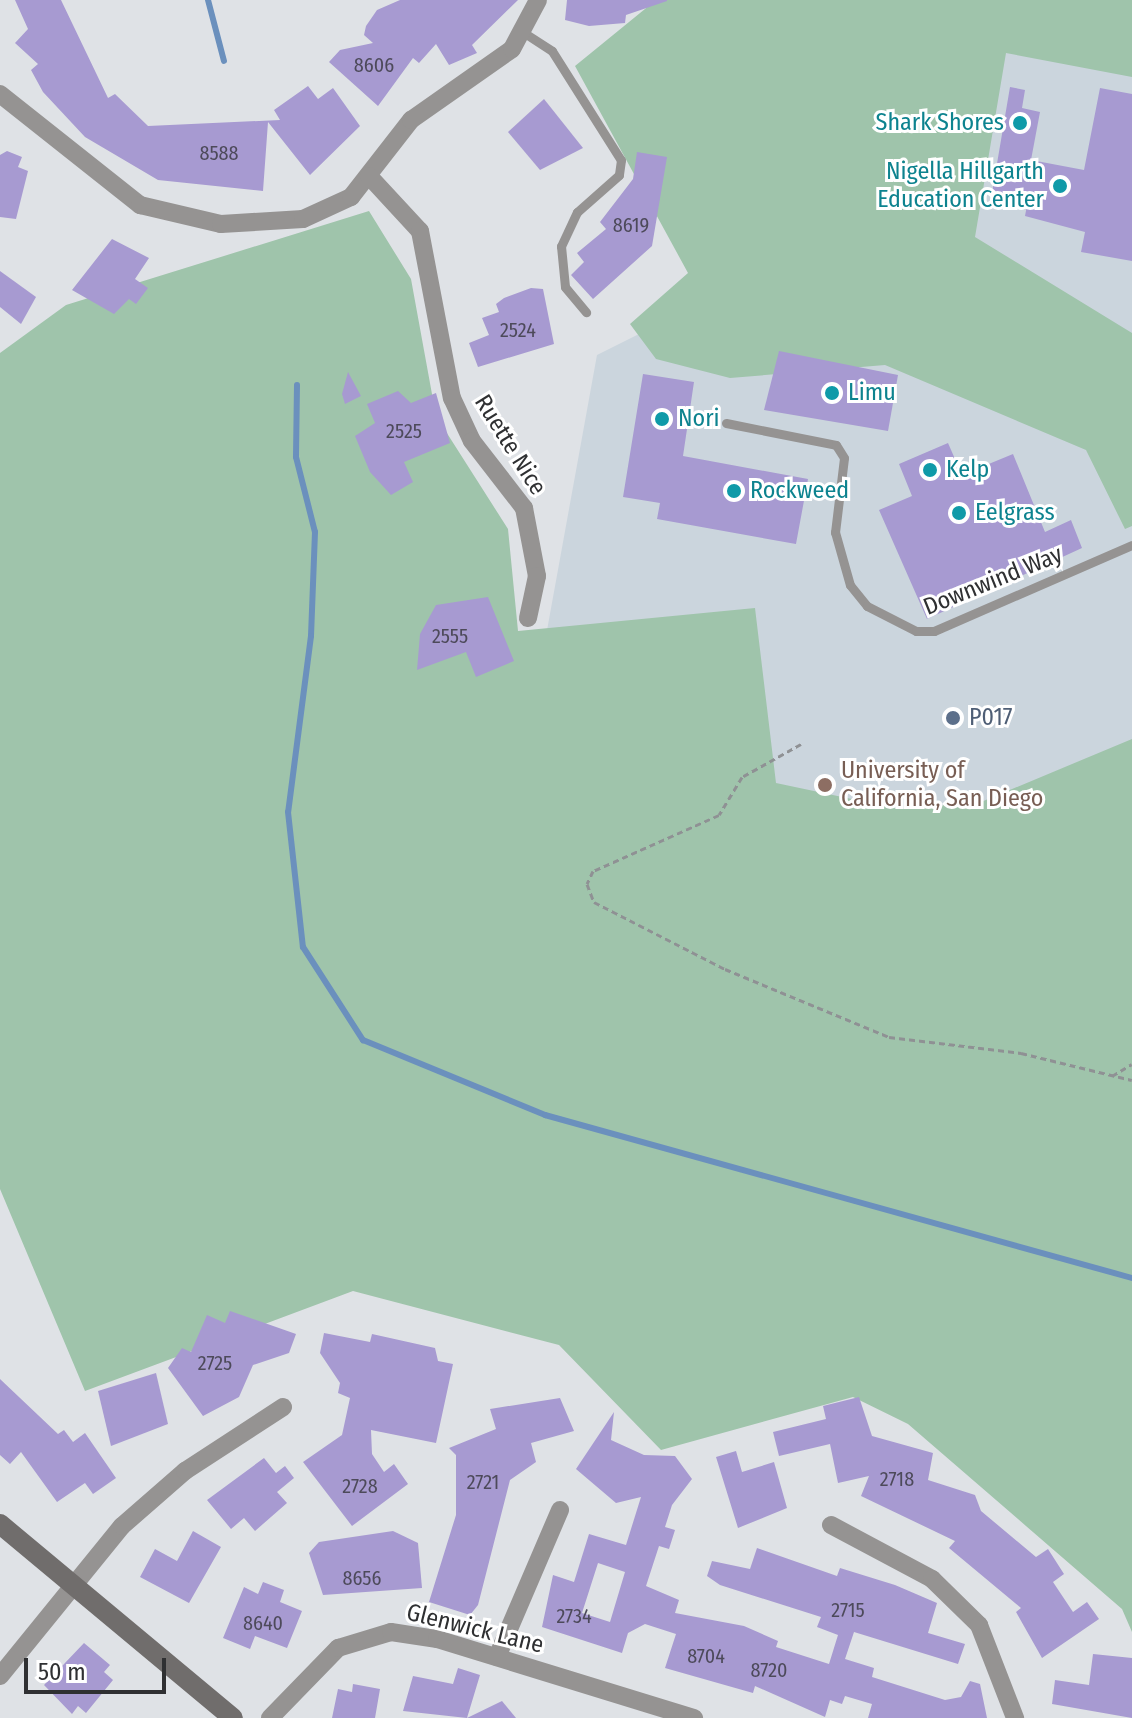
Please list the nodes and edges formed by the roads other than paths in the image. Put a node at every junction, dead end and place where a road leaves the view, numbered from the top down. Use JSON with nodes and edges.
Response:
{"nodes":[{"id":1,"x":529,"y":0,"type":"edge"},
{"id":2,"x":538,"y":0,"type":"edge"},
{"id":3,"x":526,"y":34,"type":"junction"},
{"id":4,"x":0,"y":94,"type":"edge"},
{"id":5,"x":369,"y":176,"type":"junction"},
{"id":6,"x":586,"y":312,"type":"dead end"},
{"id":7,"x":726,"y":423,"type":"dead end"},
{"id":8,"x":1132,"y":545,"type":"edge"},
{"id":9,"x":528,"y":618,"type":"dead end"},
{"id":10,"x":283,"y":1407,"type":"dead end"},
{"id":11,"x":560,"y":1510,"type":"dead end"},
{"id":12,"x":0,"y":1524,"type":"edge"},
{"id":13,"x":831,"y":1525,"type":"dead end"},
{"id":14,"x":74,"y":1587,"type":"junction"},
{"id":15,"x":497,"y":1657,"type":"junction"},
{"id":16,"x":0,"y":1676,"type":"edge"},
{"id":17,"x":233,"y":1718,"type":"edge"},
{"id":18,"x":270,"y":1718,"type":"edge"},
{"id":19,"x":694,"y":1718,"type":"edge"},
{"id":20,"x":1015,"y":1718,"type":"edge"}],
"edges":[{"from":1,"to":3,"type":"street"},
{"from":2,"to":3,"type":"street"},
{"from":3,"to":5,"type":"street"},
{"from":3,"to":6,"type":"lane"},
{"from":4,"to":5,"type":"street"},
{"from":5,"to":9,"type":"street","name":"Ruette Nice"},
{"from":7,"to":8,"type":"lane","name":"Downwind Way"},
{"from":10,"to":14,"type":"street"},
{"from":11,"to":15,"type":"street"},
{"from":12,"to":14,"type":"street"},
{"from":13,"to":20,"type":"street"},
{"from":14,"to":16,"type":"street"},
{"from":14,"to":17,"type":"street"},
{"from":15,"to":18,"type":"street","name":"Glenwick Lane"},
{"from":15,"to":19,"type":"street","name":"Glenwick Lane"}]}
